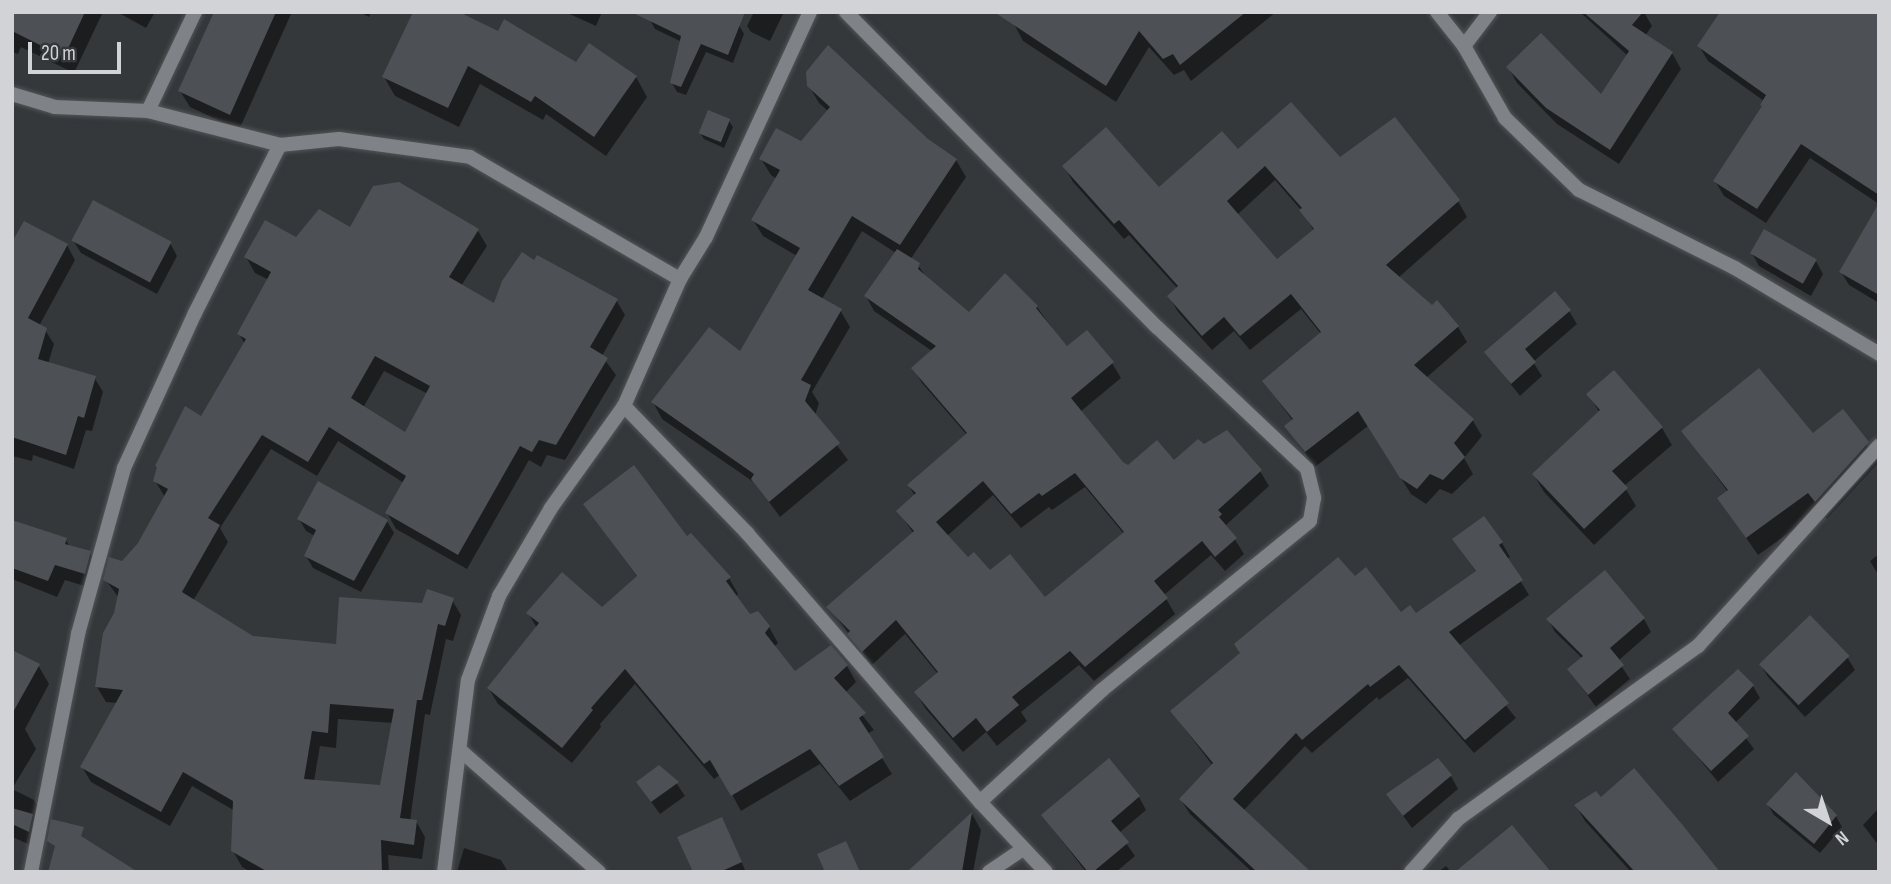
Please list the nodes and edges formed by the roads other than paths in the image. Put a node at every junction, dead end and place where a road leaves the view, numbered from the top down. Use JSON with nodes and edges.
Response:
{"nodes":[{"id":1,"x":195,"y":12,"type":"edge"},
{"id":2,"x":810,"y":12,"type":"edge"},
{"id":3,"x":846,"y":12,"type":"edge"},
{"id":4,"x":1437,"y":12,"type":"edge"},
{"id":5,"x":1490,"y":12,"type":"edge"},
{"id":6,"x":1464,"y":46,"type":"junction"},
{"id":7,"x":12,"y":94,"type":"edge"},
{"id":8,"x":148,"y":111,"type":"junction"},
{"id":9,"x":280,"y":145,"type":"junction"},
{"id":10,"x":680,"y":279,"type":"junction"},
{"id":11,"x":1879,"y":354,"type":"edge"},
{"id":12,"x":624,"y":406,"type":"junction"},
{"id":13,"x":1879,"y":446,"type":"edge"},
{"id":14,"x":460,"y":750,"type":"junction"},
{"id":15,"x":980,"y":802,"type":"junction"},
{"id":16,"x":1023,"y":849,"type":"junction"},
{"id":17,"x":31,"y":872,"type":"edge"},
{"id":18,"x":444,"y":872,"type":"edge"},
{"id":19,"x":599,"y":872,"type":"edge"},
{"id":20,"x":989,"y":872,"type":"edge"},
{"id":21,"x":1046,"y":872,"type":"edge"},
{"id":22,"x":1411,"y":872,"type":"edge"}],
"edges":[{"from":1,"to":8,"type":"street"},
{"from":2,"to":10,"type":"street"},
{"from":3,"to":15,"type":"street"},
{"from":4,"to":6,"type":"street"},
{"from":5,"to":6,"type":"street"},
{"from":6,"to":11,"type":"street"},
{"from":7,"to":8,"type":"street"},
{"from":8,"to":9,"type":"street"},
{"from":9,"to":10,"type":"street"},
{"from":9,"to":17,"type":"street"},
{"from":10,"to":12,"type":"street"},
{"from":12,"to":14,"type":"street"},
{"from":12,"to":15,"type":"street"},
{"from":13,"to":22,"type":"street"},
{"from":14,"to":18,"type":"street"},
{"from":14,"to":19,"type":"street"},
{"from":15,"to":16,"type":"street"},
{"from":16,"to":20,"type":"street"},
{"from":16,"to":21,"type":"street"}]}
